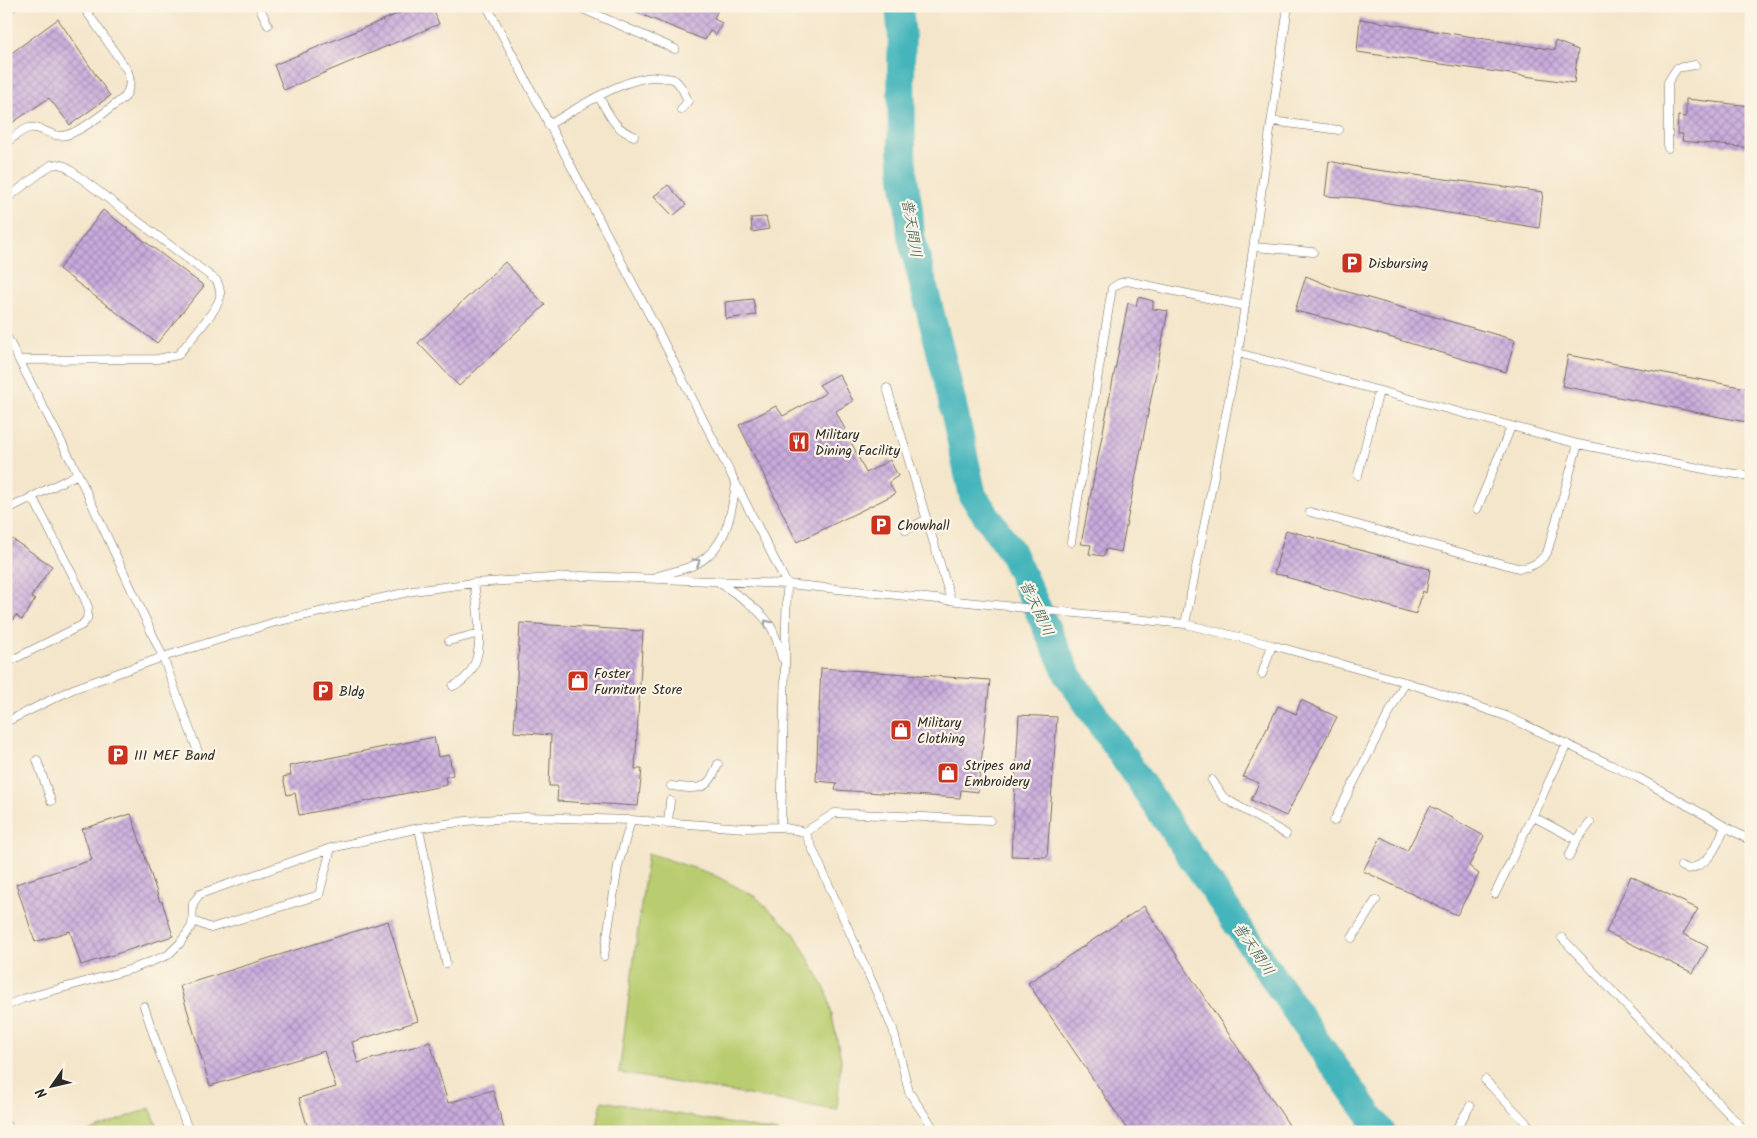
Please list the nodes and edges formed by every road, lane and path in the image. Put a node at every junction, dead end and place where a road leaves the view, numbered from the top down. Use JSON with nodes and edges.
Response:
{"nodes":[{"id":1,"x":14,"y":6,"type":"edge"},
{"id":2,"x":83,"y":6,"type":"edge"},
{"id":3,"x":259,"y":6,"type":"edge"},
{"id":4,"x":487,"y":6,"type":"edge"},
{"id":5,"x":576,"y":6,"type":"edge"},
{"id":6,"x":1288,"y":6,"type":"edge"},
{"id":7,"x":6,"y":12,"type":"edge"},
{"id":8,"x":268,"y":25,"type":"dead end"},
{"id":9,"x":675,"y":49,"type":"dead end"},
{"id":10,"x":1696,"y":64,"type":"dead end"},
{"id":11,"x":599,"y":97,"type":"junction"},
{"id":12,"x":681,"y":110,"type":"dead end"},
{"id":13,"x":1272,"y":121,"type":"junction"},
{"id":14,"x":548,"y":125,"type":"junction"},
{"id":15,"x":1339,"y":130,"type":"dead end"},
{"id":16,"x":634,"y":136,"type":"dead end"},
{"id":17,"x":6,"y":143,"type":"edge"},
{"id":18,"x":1668,"y":148,"type":"dead end"},
{"id":19,"x":6,"y":199,"type":"edge"},
{"id":20,"x":1254,"y":247,"type":"junction"},
{"id":21,"x":1313,"y":252,"type":"dead end"},
{"id":22,"x":1245,"y":306,"type":"junction"},
{"id":23,"x":6,"y":334,"type":"edge"},
{"id":24,"x":1238,"y":353,"type":"junction"},
{"id":25,"x":19,"y":360,"type":"junction"},
{"id":26,"x":887,"y":388,"type":"dead end"},
{"id":27,"x":1378,"y":391,"type":"junction"},
{"id":28,"x":1511,"y":427,"type":"junction"},
{"id":29,"x":1578,"y":444,"type":"junction"},
{"id":30,"x":78,"y":474,"type":"junction"},
{"id":31,"x":1358,"y":475,"type":"dead end"},
{"id":32,"x":1751,"y":476,"type":"edge"},
{"id":33,"x":736,"y":484,"type":"junction"},
{"id":34,"x":32,"y":496,"type":"junction"},
{"id":35,"x":1477,"y":509,"type":"dead end"},
{"id":36,"x":6,"y":510,"type":"edge"},
{"id":37,"x":1310,"y":512,"type":"dead end"},
{"id":38,"x":927,"y":519,"type":"junction"},
{"id":39,"x":906,"y":530,"type":"dead end"},
{"id":40,"x":1071,"y":542,"type":"dead end"},
{"id":41,"x":652,"y":578,"type":"junction"},
{"id":42,"x":717,"y":581,"type":"junction"},
{"id":43,"x":474,"y":583,"type":"junction"},
{"id":44,"x":787,"y":584,"type":"junction"},
{"id":45,"x":951,"y":600,"type":"junction"},
{"id":46,"x":1185,"y":624,"type":"junction"},
{"id":47,"x":480,"y":633,"type":"junction"},
{"id":48,"x":449,"y":641,"type":"dead end"},
{"id":49,"x":1272,"y":645,"type":"junction"},
{"id":50,"x":163,"y":657,"type":"junction"},
{"id":51,"x":6,"y":663,"type":"edge"},
{"id":52,"x":784,"y":668,"type":"junction"},
{"id":53,"x":1262,"y":674,"type":"dead end"},
{"id":54,"x":1405,"y":682,"type":"junction"},
{"id":55,"x":453,"y":686,"type":"dead end"},
{"id":56,"x":6,"y":722,"type":"edge"},
{"id":57,"x":1568,"y":744,"type":"junction"},
{"id":58,"x":198,"y":752,"type":"dead end"},
{"id":59,"x":37,"y":760,"type":"dead end"},
{"id":60,"x":718,"y":764,"type":"dead end"},
{"id":61,"x":1212,"y":780,"type":"dead end"},
{"id":62,"x":671,"y":786,"type":"dead end"},
{"id":63,"x":51,"y":801,"type":"dead end"},
{"id":64,"x":670,"y":801,"type":"dead end"},
{"id":65,"x":1532,"y":816,"type":"junction"},
{"id":66,"x":631,"y":820,"type":"junction"},
{"id":67,"x":990,"y":820,"type":"dead end"},
{"id":68,"x":1334,"y":821,"type":"dead end"},
{"id":69,"x":668,"y":823,"type":"junction"},
{"id":70,"x":1590,"y":823,"type":"dead end"},
{"id":71,"x":1725,"y":826,"type":"junction"},
{"id":72,"x":781,"y":827,"type":"junction"},
{"id":73,"x":420,"y":828,"type":"junction"},
{"id":74,"x":805,"y":832,"type":"junction"},
{"id":75,"x":1286,"y":834,"type":"dead end"},
{"id":76,"x":1577,"y":840,"type":"junction"},
{"id":77,"x":1751,"y":841,"type":"edge"},
{"id":78,"x":331,"y":848,"type":"junction"},
{"id":79,"x":1569,"y":856,"type":"dead end"},
{"id":80,"x":1681,"y":866,"type":"dead end"},
{"id":81,"x":1495,"y":894,"type":"dead end"},
{"id":82,"x":1376,"y":900,"type":"dead end"},
{"id":83,"x":192,"y":921,"type":"junction"},
{"id":84,"x":1352,"y":938,"type":"dead end"},
{"id":85,"x":1562,"y":938,"type":"dead end"},
{"id":86,"x":604,"y":956,"type":"dead end"},
{"id":87,"x":446,"y":964,"type":"dead end"},
{"id":88,"x":6,"y":1006,"type":"edge"},
{"id":89,"x":144,"y":1006,"type":"dead end"},
{"id":90,"x":1485,"y":1080,"type":"dead end"},
{"id":91,"x":1470,"y":1106,"type":"dead end"},
{"id":92,"x":6,"y":1125,"type":"edge"},
{"id":93,"x":1455,"y":1131,"type":"edge"},
{"id":94,"x":12,"y":1132,"type":"edge"},
{"id":95,"x":189,"y":1132,"type":"edge"},
{"id":96,"x":936,"y":1132,"type":"edge"},
{"id":97,"x":1535,"y":1132,"type":"edge"},
{"id":98,"x":1746,"y":1132,"type":"edge"}],
"edges":[{"from":1,"to":7,"type":"lane"},
{"from":2,"to":17,"type":"lane"},
{"from":3,"to":8,"type":"lane"},
{"from":4,"to":14,"type":"lane"},
{"from":5,"to":9,"type":"lane"},
{"from":6,"to":13,"type":"lane"},
{"from":10,"to":18,"type":"lane"},
{"from":11,"to":12,"type":"lane"},
{"from":11,"to":14,"type":"lane"},
{"from":11,"to":16,"type":"lane"},
{"from":13,"to":15,"type":"lane"},
{"from":13,"to":20,"type":"lane"},
{"from":14,"to":33,"type":"lane"},
{"from":19,"to":25,"type":"lane"},
{"from":20,"to":21,"type":"lane"},
{"from":20,"to":22,"type":"lane"},
{"from":22,"to":24,"type":"lane"},
{"from":22,"to":40,"type":"lane"},
{"from":23,"to":25,"type":"lane"},
{"from":24,"to":27,"type":"lane"},
{"from":24,"to":46,"type":"lane"},
{"from":25,"to":30,"type":"lane"},
{"from":26,"to":38,"type":"lane"},
{"from":27,"to":28,"type":"lane"},
{"from":27,"to":31,"type":"lane"},
{"from":28,"to":29,"type":"lane"},
{"from":28,"to":35,"type":"lane"},
{"from":29,"to":32,"type":"lane"},
{"from":29,"to":37,"type":"lane"},
{"from":30,"to":34,"type":"lane"},
{"from":30,"to":50,"type":"lane"},
{"from":41,"to":33,"type":"lane","one_way":true},
{"from":33,"to":44,"type":"lane"},
{"from":34,"to":36,"type":"lane"},
{"from":34,"to":51,"type":"lane"},
{"from":38,"to":39,"type":"lane"},
{"from":38,"to":45,"type":"lane"},
{"from":41,"to":42,"type":"lane"},
{"from":41,"to":43,"type":"lane"},
{"from":42,"to":44,"type":"lane"},
{"from":52,"to":42,"type":"lane","one_way":true},
{"from":43,"to":47,"type":"lane"},
{"from":43,"to":50,"type":"lane"},
{"from":44,"to":45,"type":"lane"},
{"from":44,"to":52,"type":"lane"},
{"from":45,"to":46,"type":"lane"},
{"from":46,"to":49,"type":"lane"},
{"from":47,"to":48,"type":"lane"},
{"from":47,"to":55,"type":"lane"},
{"from":49,"to":53,"type":"lane"},
{"from":49,"to":54,"type":"lane"},
{"from":50,"to":56,"type":"lane"},
{"from":50,"to":58,"type":"lane"},
{"from":52,"to":72,"type":"lane"},
{"from":54,"to":57,"type":"lane"},
{"from":54,"to":68,"type":"lane"},
{"from":57,"to":65,"type":"lane"},
{"from":57,"to":71,"type":"lane"},
{"from":59,"to":63,"type":"lane"},
{"from":60,"to":62,"type":"lane"},
{"from":61,"to":75,"type":"lane"},
{"from":64,"to":69,"type":"lane"},
{"from":65,"to":76,"type":"lane"},
{"from":65,"to":81,"type":"lane"},
{"from":66,"to":69,"type":"lane"},
{"from":66,"to":73,"type":"lane"},
{"from":66,"to":86,"type":"lane"},
{"from":67,"to":74,"type":"lane"},
{"from":69,"to":72,"type":"lane"},
{"from":70,"to":76,"type":"lane"},
{"from":71,"to":77,"type":"lane"},
{"from":71,"to":80,"type":"lane"},
{"from":72,"to":74,"type":"lane"},
{"from":73,"to":78,"type":"lane"},
{"from":73,"to":87,"type":"lane"},
{"from":74,"to":96,"type":"lane"},
{"from":76,"to":79,"type":"lane"},
{"from":78,"to":83,"type":"lane"},
{"from":78,"to":83,"type":"lane"},
{"from":82,"to":84,"type":"lane"},
{"from":83,"to":88,"type":"lane"},
{"from":85,"to":98,"type":"lane"},
{"from":89,"to":95,"type":"lane"},
{"from":90,"to":97,"type":"lane"},
{"from":91,"to":93,"type":"lane"},
{"from":92,"to":94,"type":"lane"}]}
